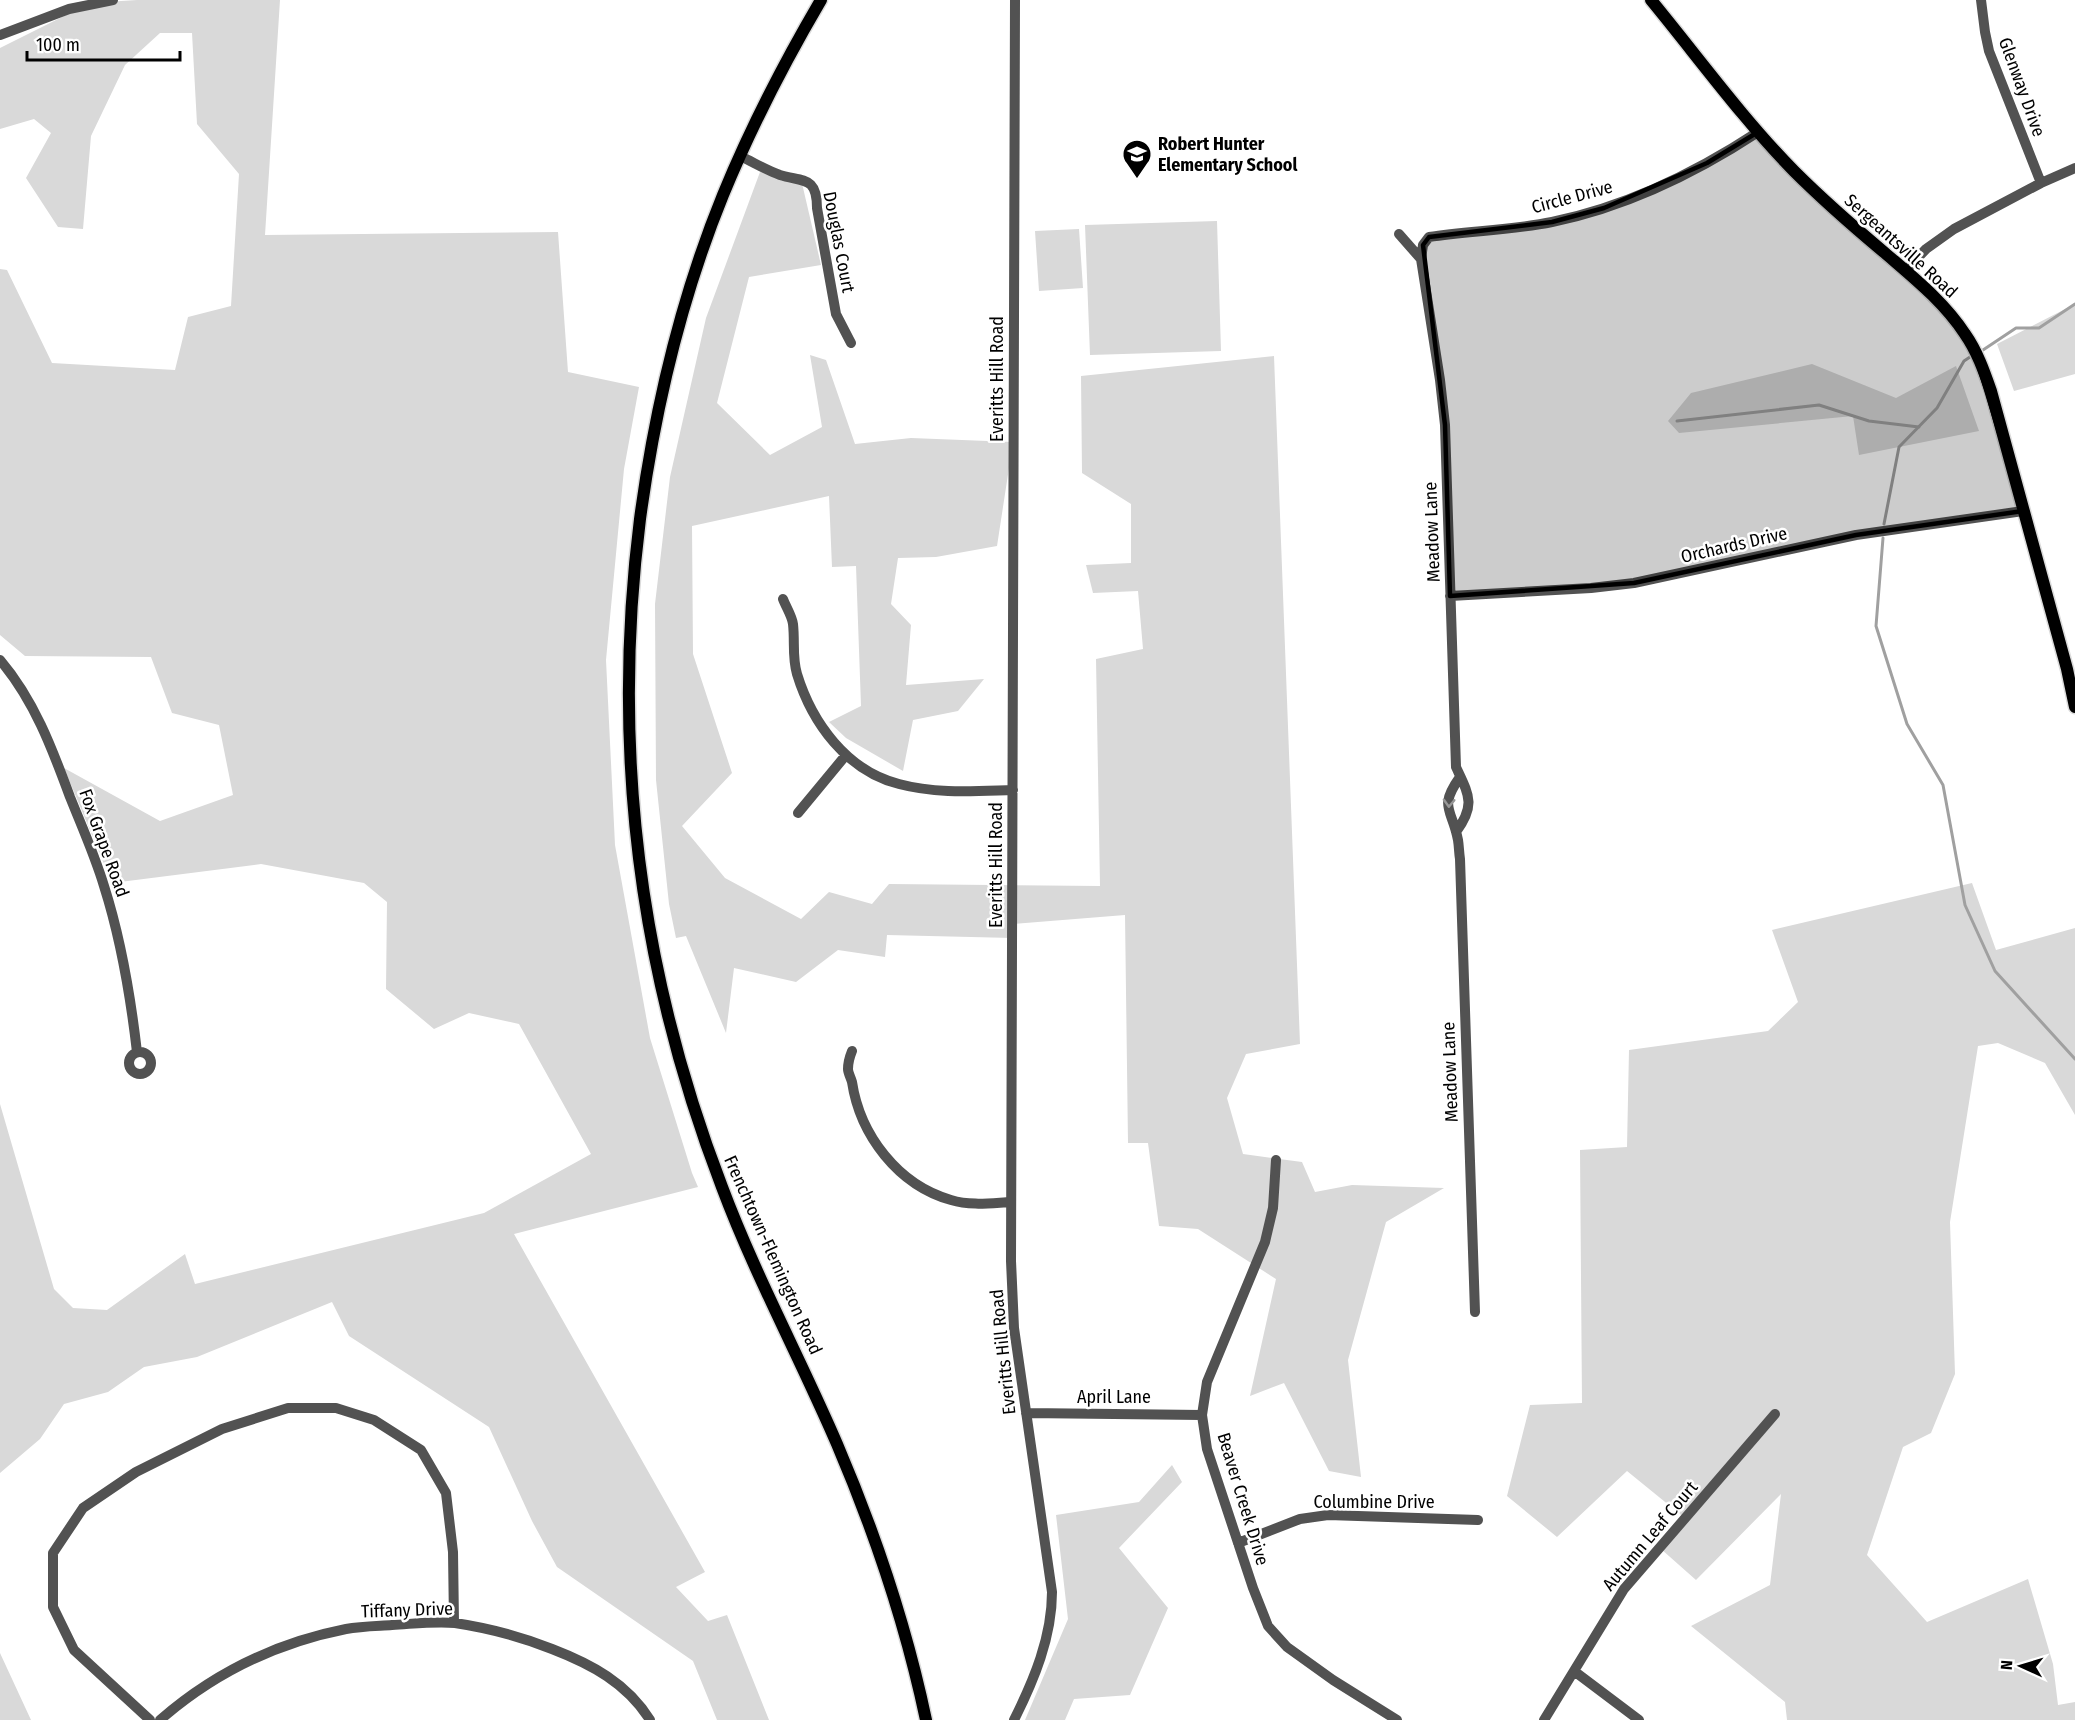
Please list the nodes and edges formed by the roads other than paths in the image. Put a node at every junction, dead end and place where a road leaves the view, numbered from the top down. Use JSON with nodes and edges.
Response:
{"nodes":[{"id":1,"x":113,"y":0,"type":"edge"},
{"id":2,"x":821,"y":0,"type":"edge"},
{"id":3,"x":1015,"y":0,"type":"edge"},
{"id":4,"x":1651,"y":0,"type":"edge"},
{"id":5,"x":1981,"y":0,"type":"edge"},
{"id":6,"x":0,"y":35,"type":"edge"},
{"id":7,"x":1758,"y":132,"type":"junction"},
{"id":8,"x":740,"y":156,"type":"junction"},
{"id":9,"x":2075,"y":168,"type":"edge"},
{"id":10,"x":2041,"y":183,"type":"junction"},
{"id":11,"x":1399,"y":234,"type":"dead end"},
{"id":12,"x":1421,"y":259,"type":"junction"},
{"id":13,"x":1905,"y":271,"type":"junction"},
{"id":14,"x":851,"y":343,"type":"dead end"},
{"id":15,"x":2023,"y":511,"type":"junction"},
{"id":16,"x":1450,"y":596,"type":"junction"},
{"id":17,"x":783,"y":599,"type":"dead end"},
{"id":18,"x":0,"y":660,"type":"edge"},
{"id":19,"x":2075,"y":707,"type":"edge"},
{"id":20,"x":846,"y":755,"type":"junction"},
{"id":21,"x":1460,"y":777,"type":"junction"},
{"id":22,"x":1013,"y":790,"type":"junction"},
{"id":23,"x":798,"y":813,"type":"dead end"},
{"id":24,"x":1456,"y":832,"type":"junction"},
{"id":25,"x":852,"y":1051,"type":"dead end"},
{"id":26,"x":137,"y":1052,"type":"dead end"},
{"id":27,"x":1276,"y":1160,"type":"dead end"},
{"id":28,"x":1011,"y":1202,"type":"junction"},
{"id":29,"x":1475,"y":1312,"type":"dead end"},
{"id":30,"x":1026,"y":1413,"type":"junction"},
{"id":31,"x":1202,"y":1414,"type":"junction"},
{"id":32,"x":1775,"y":1414,"type":"dead end"},
{"id":33,"x":1478,"y":1520,"type":"dead end"},
{"id":34,"x":1238,"y":1543,"type":"junction"},
{"id":35,"x":454,"y":1623,"type":"junction"},
{"id":36,"x":1574,"y":1671,"type":"junction"},
{"id":37,"x":150,"y":1720,"type":"edge"},
{"id":38,"x":160,"y":1720,"type":"edge"},
{"id":39,"x":650,"y":1720,"type":"edge"},
{"id":40,"x":926,"y":1720,"type":"edge"},
{"id":41,"x":1014,"y":1720,"type":"edge"},
{"id":42,"x":1397,"y":1720,"type":"edge"},
{"id":43,"x":1544,"y":1720,"type":"edge"},
{"id":44,"x":1639,"y":1720,"type":"edge"}],
"edges":[{"from":1,"to":6,"type":"street"},
{"from":2,"to":8,"type":"main road","name":"Frenchtown-Flemington Road"},
{"from":3,"to":22,"type":"street","name":"Everitts Hill Road"},
{"from":4,"to":7,"type":"main road","name":"Sergeantsville Road"},
{"from":5,"to":10,"type":"street","name":"Glenway Drive"},
{"from":7,"to":12,"type":"street","name":"Circle Drive"},
{"from":7,"to":13,"type":"main road","name":"Sergeantsville Road"},
{"from":8,"to":14,"type":"street","name":"Douglas Court"},
{"from":8,"to":40,"type":"main road","name":"Frenchtown-Flemington Road"},
{"from":9,"to":10,"type":"street"},
{"from":10,"to":13,"type":"street"},
{"from":11,"to":12,"type":"street"},
{"from":12,"to":16,"type":"street","name":"Meadow Lane"},
{"from":13,"to":15,"type":"main road","name":"Sergeantsville Road"},
{"from":15,"to":16,"type":"street","name":"Orchards Drive"},
{"from":15,"to":19,"type":"main road","name":"Sergeantsville Road"},
{"from":16,"to":21,"type":"street","name":"Meadow Lane"},
{"from":17,"to":20,"type":"street"},
{"from":18,"to":26,"type":"street","name":"Fox Grape Road"},
{"from":20,"to":22,"type":"street"},
{"from":20,"to":23,"type":"street"},
{"from":21,"to":24,"type":"street","name":"Meadow Lane"},
{"from":21,"to":24,"type":"street","name":"Meadow Lane","one_way":true},
{"from":22,"to":28,"type":"street","name":"Everitts Hill Road"},
{"from":24,"to":29,"type":"street","name":"Meadow Lane"},
{"from":25,"to":28,"type":"street"},
{"from":27,"to":31,"type":"street","name":"Beaver Creek Drive"},
{"from":28,"to":30,"type":"street","name":"Everitts Hill Road"},
{"from":30,"to":31,"type":"street","name":"April Lane"},
{"from":30,"to":41,"type":"street","name":"Everitts Hill Road"},
{"from":31,"to":34,"type":"street","name":"Beaver Creek Drive"},
{"from":32,"to":36,"type":"street","name":"Autumn Leaf Court"},
{"from":33,"to":34,"type":"street","name":"Columbine Drive"},
{"from":34,"to":42,"type":"street","name":"Beaver Creek Drive"},
{"from":35,"to":37,"type":"street"},
{"from":35,"to":38,"type":"street","name":"Tiffany Drive"},
{"from":35,"to":39,"type":"street","name":"Tiffany Drive"},
{"from":36,"to":43,"type":"street","name":"Autumn Leaf Court"},
{"from":36,"to":44,"type":"street"}]}
